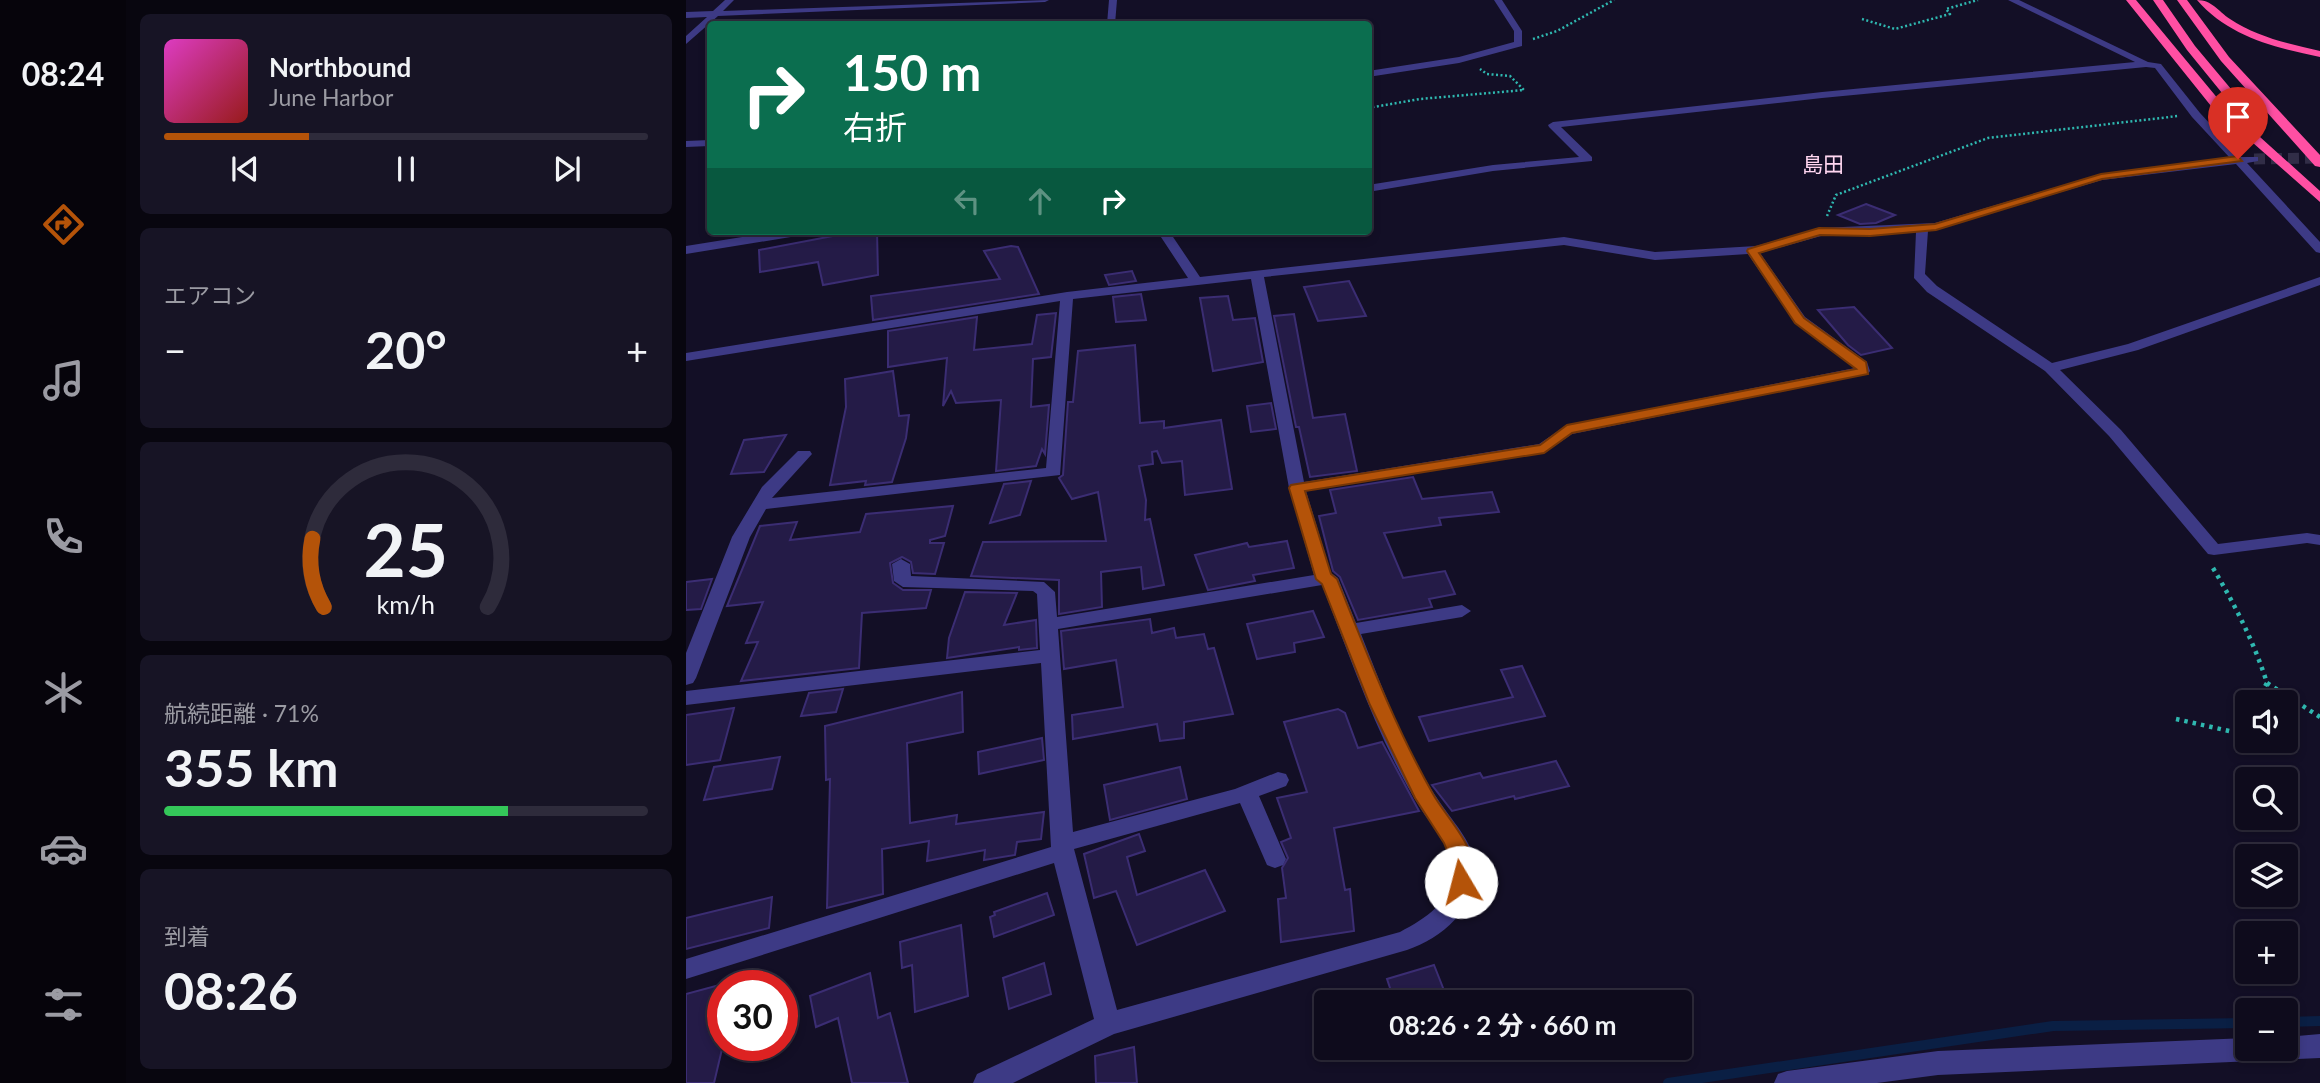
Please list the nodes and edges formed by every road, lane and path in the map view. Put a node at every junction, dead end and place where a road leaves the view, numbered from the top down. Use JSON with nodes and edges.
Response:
{"nodes":[{"id":1,"x":730,"y":0,"type":"edge"},
{"id":2,"x":1045,"y":0,"type":"edge"},
{"id":3,"x":1113,"y":0,"type":"edge"},
{"id":4,"x":1498,"y":0,"type":"edge"},
{"id":5,"x":1614,"y":0,"type":"edge"},
{"id":6,"x":1978,"y":0,"type":"edge"},
{"id":7,"x":2012,"y":0,"type":"edge"},
{"id":8,"x":2131,"y":0,"type":"edge"},
{"id":9,"x":2158,"y":0,"type":"edge"},
{"id":10,"x":2182,"y":0,"type":"edge"},
{"id":11,"x":2202,"y":0,"type":"edge"},
{"id":12,"x":715,"y":14,"type":"junction"},
{"id":13,"x":686,"y":15,"type":"edge"},
{"id":14,"x":1862,"y":19,"type":"dead end"},
{"id":15,"x":707,"y":21,"type":"edge"},
{"id":16,"x":707,"y":21,"type":"edge"},
{"id":17,"x":1111,"y":21,"type":"edge"},
{"id":18,"x":686,"y":41,"type":"edge"},
{"id":19,"x":1519,"y":44,"type":"junction"},
{"id":20,"x":2320,"y":54,"type":"edge"},
{"id":21,"x":1465,"y":58,"type":"junction"},
{"id":22,"x":2146,"y":64,"type":"junction"},
{"id":23,"x":1372,"y":73,"type":"edge"},
{"id":24,"x":1372,"y":107,"type":"edge"},
{"id":25,"x":2196,"y":115,"type":"junction"},
{"id":26,"x":707,"y":143,"type":"edge"},
{"id":27,"x":686,"y":144,"type":"edge"},
{"id":28,"x":2238,"y":159,"type":"junction"},
{"id":29,"x":2253,"y":159,"type":"tunnel mouth"},
{"id":30,"x":2320,"y":163,"type":"edge"},
{"id":31,"x":1372,"y":188,"type":"edge"},
{"id":32,"x":2320,"y":197,"type":"edge"},
{"id":33,"x":1922,"y":229,"type":"junction"},
{"id":34,"x":1819,"y":232,"type":"junction"},
{"id":35,"x":778,"y":235,"type":"edge"},
{"id":36,"x":1166,"y":235,"type":"edge"},
{"id":37,"x":2320,"y":249,"type":"edge"},
{"id":38,"x":686,"y":250,"type":"edge"},
{"id":39,"x":1752,"y":251,"type":"junction"},
{"id":40,"x":1256,"y":274,"type":"junction"},
{"id":41,"x":1196,"y":281,"type":"junction"},
{"id":42,"x":2320,"y":281,"type":"edge"},
{"id":43,"x":1067,"y":296,"type":"junction"},
{"id":44,"x":686,"y":357,"type":"edge"},
{"id":45,"x":2050,"y":368,"type":"junction"},
{"id":46,"x":804,"y":454,"type":"dead end"},
{"id":47,"x":1297,"y":488,"type":"junction"},
{"id":48,"x":762,"y":504,"type":"junction"},
{"id":49,"x":2320,"y":540,"type":"edge"},
{"id":50,"x":2214,"y":550,"type":"junction"},
{"id":51,"x":901,"y":564,"type":"dead end"},
{"id":52,"x":1324,"y":579,"type":"junction"},
{"id":53,"x":1462,"y":611,"type":"dead end"},
{"id":54,"x":1049,"y":624,"type":"junction"},
{"id":55,"x":1349,"y":630,"type":"junction"},
{"id":56,"x":1052,"y":655,"type":"junction"},
{"id":57,"x":686,"y":678,"type":"edge"},
{"id":58,"x":2267,"y":683,"type":"junction"},
{"id":59,"x":2263,"y":690,"type":"edge"},
{"id":60,"x":686,"y":698,"type":"edge"},
{"id":61,"x":2320,"y":717,"type":"edge"},
{"id":62,"x":2176,"y":719,"type":"dead end"},
{"id":63,"x":2235,"y":732,"type":"edge"},
{"id":64,"x":1278,"y":780,"type":"dead end"},
{"id":65,"x":1247,"y":793,"type":"junction"},
{"id":66,"x":1062,"y":848,"type":"junction"},
{"id":67,"x":1275,"y":859,"type":"dead end"},
{"id":68,"x":686,"y":969,"type":"edge"},
{"id":69,"x":1108,"y":1024,"type":"junction"},
{"id":70,"x":2320,"y":1046,"type":"edge"},
{"id":71,"x":2298,"y":1047,"type":"edge"},
{"id":72,"x":2235,"y":1050,"type":"edge"},
{"id":73,"x":986,"y":1083,"type":"edge"},
{"id":74,"x":1787,"y":1083,"type":"edge"}],
"edges":[{"from":1,"to":12,"type":"street"},
{"from":2,"to":12,"type":"street"},
{"from":3,"to":17,"type":"street"},
{"from":4,"to":19,"type":"street"},
{"from":5,"to":19,"type":"path"},
{"from":6,"to":14,"type":"path"},
{"from":7,"to":22,"type":"street"},
{"from":8,"to":32,"type":"highway"},
{"from":9,"to":32,"type":"highway"},
{"from":10,"to":30,"type":"highway"},
{"from":11,"to":20,"type":"highway"},
{"from":12,"to":13,"type":"street"},
{"from":12,"to":15,"type":"street"},
{"from":16,"to":18,"type":"street"},
{"from":19,"to":21,"type":"street"},
{"from":21,"to":23,"type":"street"},
{"from":21,"to":24,"type":"path"},
{"from":22,"to":25,"type":"street"},
{"from":22,"to":31,"type":"street"},
{"from":25,"to":28,"type":"street"},
{"from":25,"to":34,"type":"path"},
{"from":26,"to":27,"type":"street"},
{"from":28,"to":29,"type":"street"},
{"from":28,"to":33,"type":"street"},
{"from":28,"to":37,"type":"street"},
{"from":33,"to":34,"type":"street"},
{"from":33,"to":45,"type":"street"},
{"from":34,"to":39,"type":"street"},
{"from":35,"to":38,"type":"street"},
{"from":36,"to":41,"type":"street"},
{"from":39,"to":40,"type":"street"},
{"from":39,"to":47,"type":"street"},
{"from":40,"to":41,"type":"street"},
{"from":40,"to":47,"type":"street"},
{"from":41,"to":43,"type":"street"},
{"from":42,"to":45,"type":"street"},
{"from":43,"to":44,"type":"street"},
{"from":43,"to":48,"type":"street"},
{"from":45,"to":50,"type":"street"},
{"from":46,"to":48,"type":"street"},
{"from":47,"to":52,"type":"street"},
{"from":48,"to":57,"type":"street"},
{"from":49,"to":50,"type":"street"},
{"from":50,"to":58,"type":"path"},
{"from":51,"to":54,"type":"street"},
{"from":52,"to":54,"type":"street"},
{"from":52,"to":55,"type":"street"},
{"from":53,"to":55,"type":"street"},
{"from":54,"to":56,"type":"street"},
{"from":55,"to":69,"type":"street"},
{"from":56,"to":60,"type":"street"},
{"from":56,"to":66,"type":"street"},
{"from":58,"to":59,"type":"path"},
{"from":58,"to":61,"type":"path"},
{"from":62,"to":63,"type":"path"},
{"from":64,"to":65,"type":"street"},
{"from":65,"to":66,"type":"street"},
{"from":65,"to":67,"type":"street"},
{"from":66,"to":68,"type":"street"},
{"from":66,"to":69,"type":"street"},
{"from":69,"to":73,"type":"street"},
{"from":70,"to":71,"type":"street"},
{"from":72,"to":74,"type":"street"}]}
